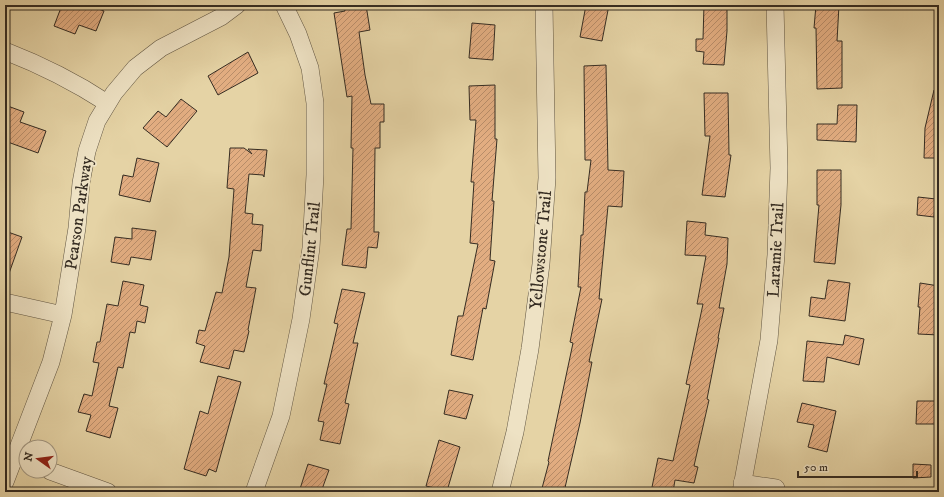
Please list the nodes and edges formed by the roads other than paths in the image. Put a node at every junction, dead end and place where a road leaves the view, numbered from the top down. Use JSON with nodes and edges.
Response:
{"nodes":[{"id":1,"x":237,"y":5,"type":"edge"},
{"id":2,"x":284,"y":5,"type":"edge"},
{"id":3,"x":544,"y":5,"type":"edge"},
{"id":4,"x":775,"y":5,"type":"edge"},
{"id":5,"x":5,"y":51,"type":"edge"},
{"id":6,"x":107,"y":103,"type":"junction"},
{"id":7,"x":5,"y":302,"type":"edge"},
{"id":8,"x":63,"y":314,"type":"junction"},
{"id":9,"x":15,"y":458,"type":"edge"},
{"id":10,"x":58,"y":474,"type":"edge"},
{"id":11,"x":5,"y":482,"type":"edge"},
{"id":12,"x":742,"y":488,"type":"edge"},
{"id":13,"x":776,"y":488,"type":"dead end"},
{"id":14,"x":108,"y":492,"type":"edge"},
{"id":15,"x":254,"y":492,"type":"edge"},
{"id":16,"x":500,"y":492,"type":"edge"}],
"edges":[{"from":1,"to":6,"type":"street","name":"Pearson Parkway"},
{"from":2,"to":15,"type":"street","name":"Gunflint Trail"},
{"from":3,"to":16,"type":"street","name":"Yellowstone Trail"},
{"from":4,"to":12,"type":"street","name":"Laramie Trail"},
{"from":5,"to":6,"type":"street"},
{"from":6,"to":8,"type":"street","name":"Pearson Parkway"},
{"from":7,"to":8,"type":"street"},
{"from":8,"to":9,"type":"street","name":"Pearson Parkway"},
{"from":9,"to":11,"type":"street","name":"Pearson Parkway"},
{"from":10,"to":14,"type":"street"},
{"from":12,"to":13,"type":"street"}]}
